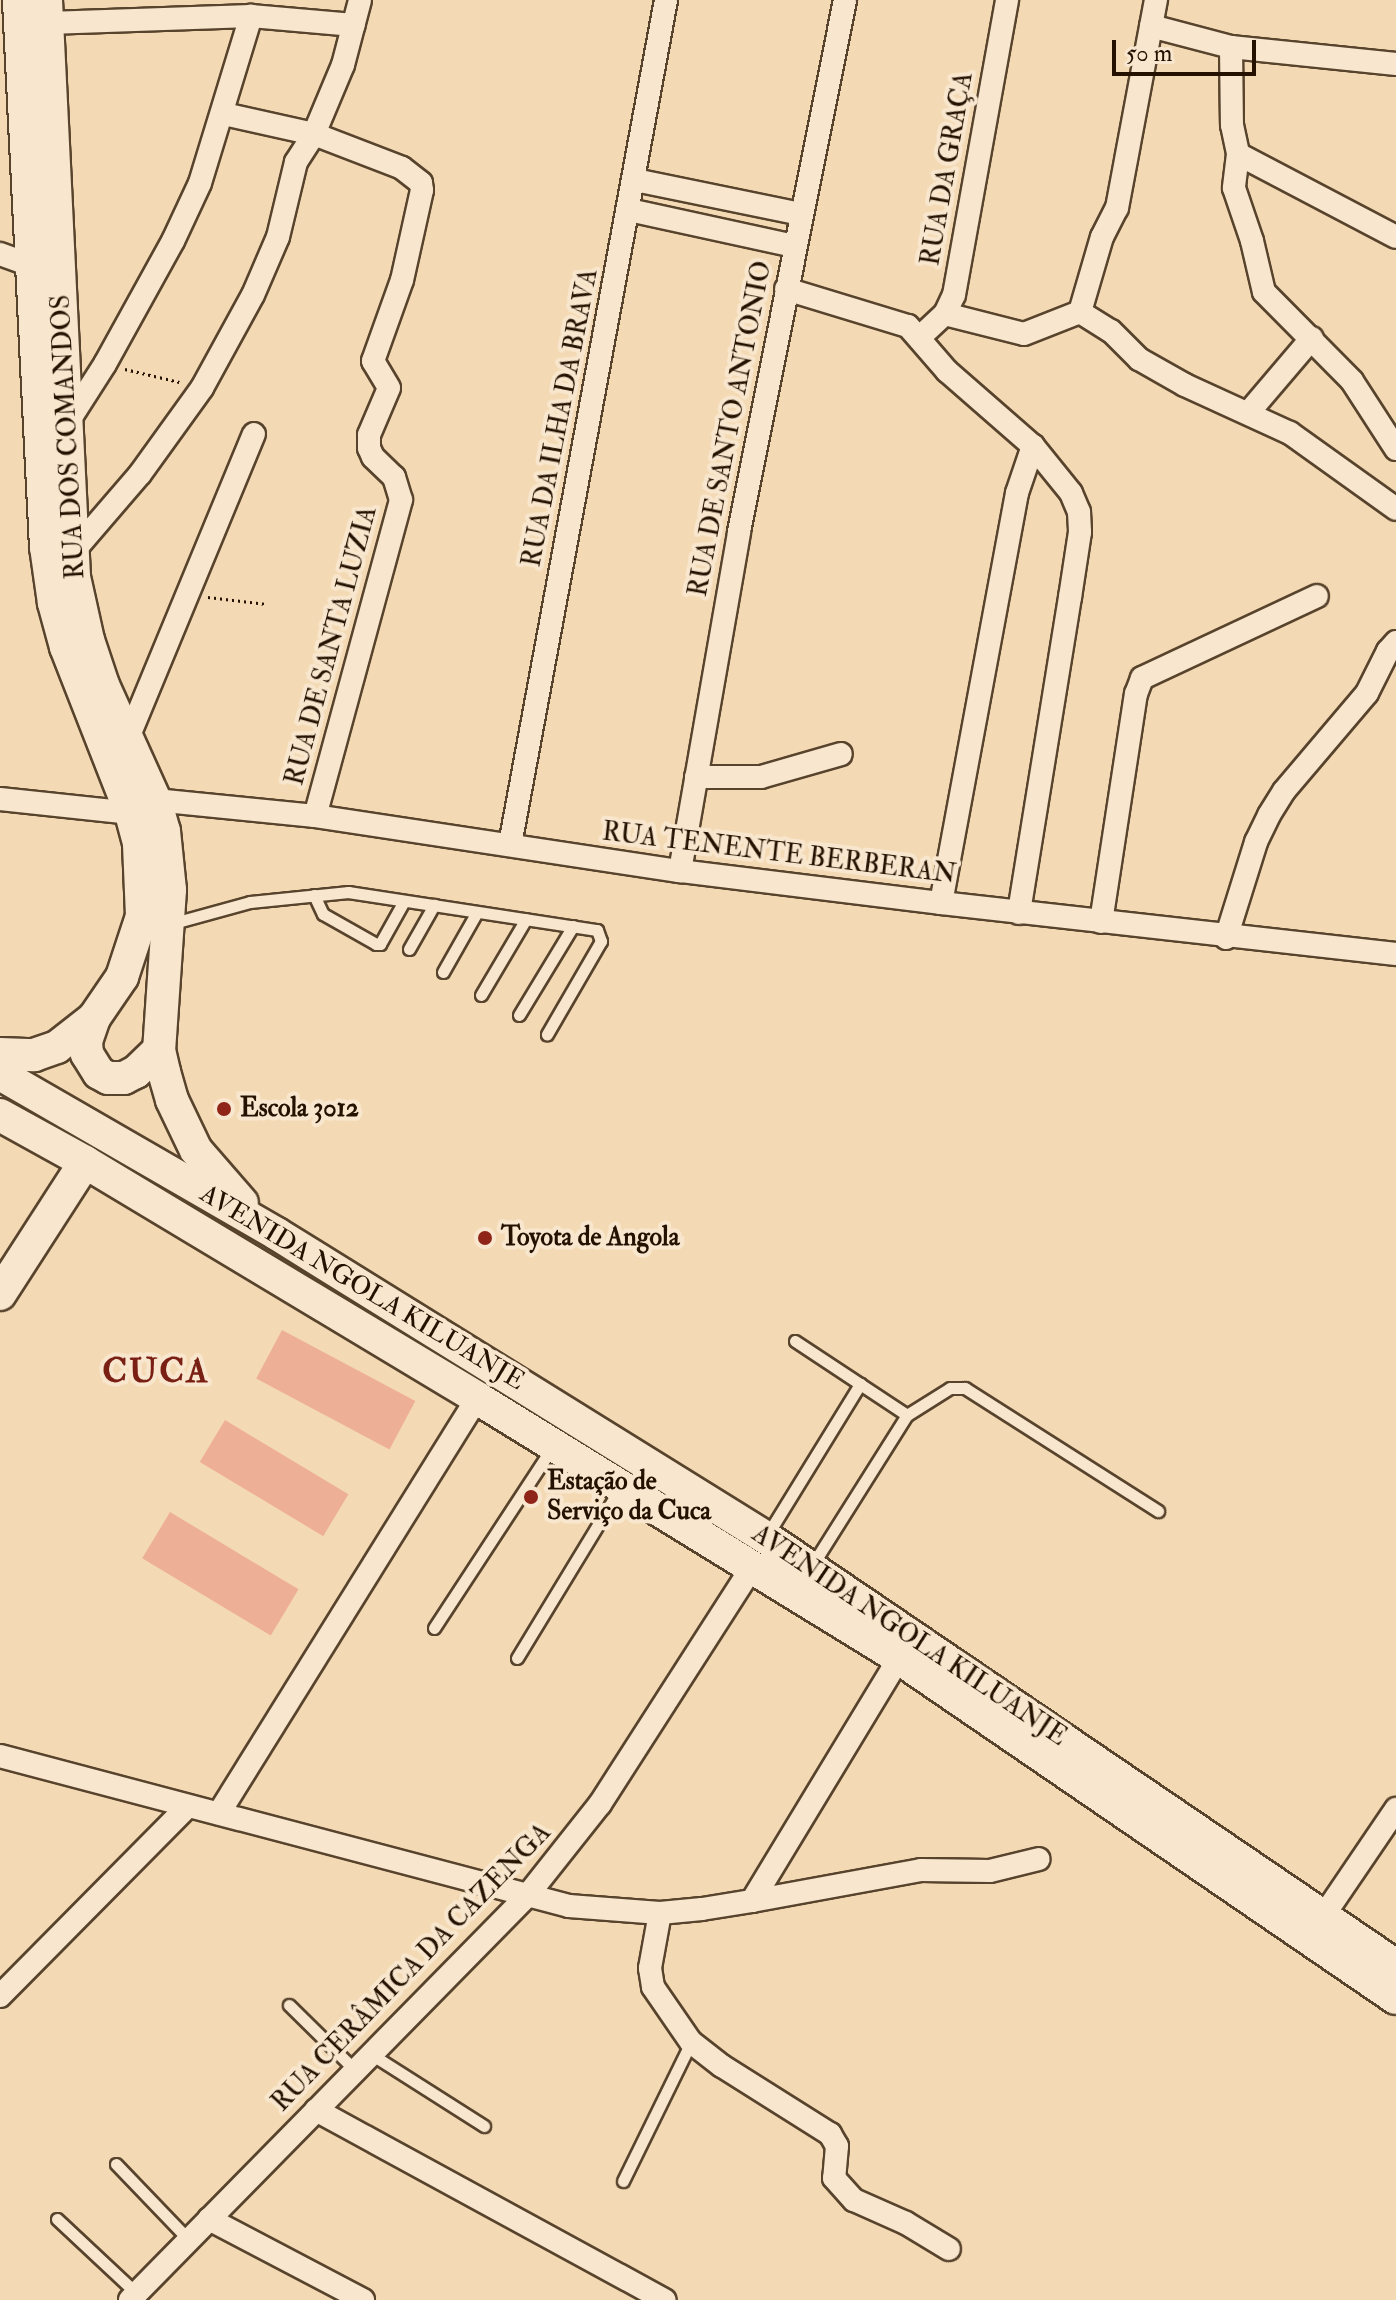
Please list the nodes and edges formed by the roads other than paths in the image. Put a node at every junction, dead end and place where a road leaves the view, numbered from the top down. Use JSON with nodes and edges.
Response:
{"nodes":[{"id":1,"x":19,"y":0,"type":"edge"},
{"id":2,"x":360,"y":0,"type":"edge"},
{"id":3,"x":666,"y":0,"type":"edge"},
{"id":4,"x":845,"y":0,"type":"edge"},
{"id":5,"x":1007,"y":0,"type":"edge"},
{"id":6,"x":1156,"y":0,"type":"edge"},
{"id":7,"x":47,"y":12,"type":"edge"},
{"id":8,"x":251,"y":16,"type":"junction"},
{"id":9,"x":354,"y":25,"type":"junction"},
{"id":10,"x":1151,"y":26,"type":"junction"},
{"id":11,"x":1231,"y":47,"type":"junction"},
{"id":12,"x":1396,"y":64,"type":"edge"},
{"id":13,"x":224,"y":114,"type":"junction"},
{"id":14,"x":314,"y":134,"type":"junction"},
{"id":15,"x":1238,"y":154,"type":"junction"},
{"id":16,"x":635,"y":180,"type":"junction"},
{"id":17,"x":629,"y":210,"type":"junction"},
{"id":18,"x":800,"y":214,"type":"junction"},
{"id":19,"x":1396,"y":237,"type":"edge"},
{"id":20,"x":794,"y":246,"type":"junction"},
{"id":21,"x":0,"y":254,"type":"edge"},
{"id":22,"x":33,"y":266,"type":"junction"},
{"id":23,"x":786,"y":289,"type":"junction"},
{"id":24,"x":1080,"y":312,"type":"junction"},
{"id":25,"x":945,"y":314,"type":"junction"},
{"id":26,"x":921,"y":336,"type":"junction"},
{"id":27,"x":1312,"y":338,"type":"junction"},
{"id":28,"x":1249,"y":412,"type":"junction"},
{"id":29,"x":65,"y":426,"type":"junction"},
{"id":30,"x":254,"y":434,"type":"dead end"},
{"id":31,"x":1033,"y":446,"type":"junction"},
{"id":32,"x":1396,"y":449,"type":"edge"},
{"id":33,"x":1396,"y":509,"type":"edge"},
{"id":34,"x":72,"y":553,"type":"junction"},
{"id":35,"x":1317,"y":596,"type":"dead end"},
{"id":36,"x":1396,"y":642,"type":"edge"},
{"id":37,"x":128,"y":738,"type":"junction"},
{"id":38,"x":841,"y":754,"type":"dead end"},
{"id":39,"x":696,"y":777,"type":"junction"},
{"id":40,"x":0,"y":799,"type":"edge"},
{"id":41,"x":143,"y":807,"type":"junction"},
{"id":42,"x":315,"y":816,"type":"junction"},
{"id":43,"x":510,"y":845,"type":"junction"},
{"id":44,"x":680,"y":871,"type":"junction"},
{"id":45,"x":314,"y":895,"type":"junction"},
{"id":46,"x":404,"y":901,"type":"junction"},
{"id":47,"x":941,"y":903,"type":"junction"},
{"id":48,"x":434,"y":905,"type":"junction"},
{"id":49,"x":477,"y":912,"type":"junction"},
{"id":50,"x":1019,"y":913,"type":"junction"},
{"id":51,"x":526,"y":919,"type":"junction"},
{"id":52,"x":1101,"y":922,"type":"junction"},
{"id":53,"x":170,"y":924,"type":"junction"},
{"id":54,"x":573,"y":926,"type":"junction"},
{"id":55,"x":1226,"y":938,"type":"junction"},
{"id":56,"x":409,"y":949,"type":"dead end"},
{"id":57,"x":1396,"y":954,"type":"edge"},
{"id":58,"x":443,"y":972,"type":"dead end"},
{"id":59,"x":481,"y":995,"type":"dead end"},
{"id":60,"x":519,"y":1015,"type":"dead end"},
{"id":61,"x":94,"y":1018,"type":"junction"},
{"id":62,"x":547,"y":1034,"type":"dead end"},
{"id":63,"x":159,"y":1050,"type":"junction"},
{"id":64,"x":0,"y":1054,"type":"edge"},
{"id":65,"x":0,"y":1074,"type":"edge"},
{"id":66,"x":0,"y":1115,"type":"edge"},
{"id":67,"x":85,"y":1162,"type":"junction"},
{"id":68,"x":277,"y":1234,"type":"junction"},
{"id":69,"x":0,"y":1294,"type":"edge"},
{"id":70,"x":795,"y":1341,"type":"dead end"},
{"id":71,"x":860,"y":1384,"type":"junction"},
{"id":72,"x":477,"y":1398,"type":"junction"},
{"id":73,"x":907,"y":1415,"type":"junction"},
{"id":74,"x":554,"y":1445,"type":"junction"},
{"id":75,"x":621,"y":1486,"type":"junction"},
{"id":76,"x":1158,"y":1511,"type":"dead end"},
{"id":77,"x":765,"y":1537,"type":"junction"},
{"id":78,"x":752,"y":1567,"type":"junction"},
{"id":79,"x":810,"y":1568,"type":"junction"},
{"id":80,"x":434,"y":1628,"type":"dead end"},
{"id":81,"x":517,"y":1658,"type":"dead end"},
{"id":82,"x":899,"y":1658,"type":"junction"},
{"id":83,"x":0,"y":1756,"type":"edge"},
{"id":84,"x":188,"y":1806,"type":"junction"},
{"id":85,"x":1396,"y":1810,"type":"edge"},
{"id":86,"x":219,"y":1813,"type":"junction"},
{"id":87,"x":1039,"y":1859,"type":"dead end"},
{"id":88,"x":527,"y":1896,"type":"junction"},
{"id":89,"x":752,"y":1901,"type":"junction"},
{"id":90,"x":660,"y":1913,"type":"junction"},
{"id":91,"x":1322,"y":1918,"type":"junction"},
{"id":92,"x":1396,"y":1966,"type":"edge"},
{"id":93,"x":0,"y":1996,"type":"edge"},
{"id":94,"x":1396,"y":1998,"type":"edge"},
{"id":95,"x":289,"y":2005,"type":"dead end"},
{"id":96,"x":691,"y":2042,"type":"junction"},
{"id":97,"x":371,"y":2054,"type":"junction"},
{"id":98,"x":355,"y":2070,"type":"junction"},
{"id":99,"x":316,"y":2110,"type":"junction"},
{"id":100,"x":484,"y":2126,"type":"dead end"},
{"id":101,"x":116,"y":2164,"type":"dead end"},
{"id":102,"x":623,"y":2181,"type":"dead end"},
{"id":103,"x":57,"y":2219,"type":"dead end"},
{"id":104,"x":209,"y":2219,"type":"junction"},
{"id":105,"x":189,"y":2240,"type":"junction"},
{"id":106,"x":949,"y":2249,"type":"dead end"},
{"id":107,"x":133,"y":2297,"type":"edge"},
{"id":108,"x":363,"y":2300,"type":"edge"},
{"id":109,"x":665,"y":2300,"type":"edge"}],
"edges":[{"from":1,"to":22,"type":"main road","name":"RUA DOS COMANDOS"},
{"from":2,"to":9,"type":"street"},
{"from":3,"to":16,"type":"street","name":"RUA DA ILHA DA BRAVA"},
{"from":4,"to":18,"type":"street","name":"RUA DE SANTO ANTONIO"},
{"from":5,"to":25,"type":"street","name":"RUA DA GRAÇA"},
{"from":6,"to":10,"type":"street"},
{"from":7,"to":8,"type":"street"},
{"from":7,"to":29,"type":"main road","name":"RUA DOS COMANDOS"},
{"from":8,"to":9,"type":"street"},
{"from":8,"to":13,"type":"street"},
{"from":9,"to":14,"type":"street"},
{"from":10,"to":11,"type":"street"},
{"from":10,"to":24,"type":"street"},
{"from":11,"to":12,"type":"street"},
{"from":11,"to":15,"type":"street"},
{"from":13,"to":14,"type":"street"},
{"from":13,"to":29,"type":"street"},
{"from":14,"to":34,"type":"street"},
{"from":14,"to":42,"type":"street","name":"RUA DE SANTA LUZIA"},
{"from":15,"to":19,"type":"street"},
{"from":15,"to":27,"type":"street"},
{"from":16,"to":17,"type":"street","name":"RUA DA ILHA DA BRAVA"},
{"from":16,"to":18,"type":"street"},
{"from":17,"to":20,"type":"street"},
{"from":17,"to":43,"type":"street","name":"RUA DA ILHA DA BRAVA"},
{"from":18,"to":20,"type":"street","name":"RUA DE SANTO ANTONIO"},
{"from":20,"to":23,"type":"street","name":"RUA DE SANTO ANTONIO"},
{"from":21,"to":22,"type":"street"},
{"from":22,"to":41,"type":"main road","name":"RUA DOS COMANDOS"},
{"from":23,"to":26,"type":"street"},
{"from":23,"to":39,"type":"street","name":"RUA DE SANTO ANTONIO"},
{"from":24,"to":25,"type":"street"},
{"from":24,"to":28,"type":"street"},
{"from":25,"to":26,"type":"street","name":"RUA DA GRAÇA"},
{"from":26,"to":31,"type":"street"},
{"from":27,"to":28,"type":"street"},
{"from":27,"to":32,"type":"street"},
{"from":28,"to":33,"type":"street"},
{"from":29,"to":34,"type":"main road","name":"RUA DOS COMANDOS"},
{"from":30,"to":37,"type":"street"},
{"from":31,"to":47,"type":"street"},
{"from":31,"to":50,"type":"street"},
{"from":34,"to":37,"type":"main road","name":"RUA DOS COMANDOS"},
{"from":35,"to":52,"type":"street"},
{"from":36,"to":55,"type":"street"},
{"from":37,"to":41,"type":"main road","name":"RUA DOS COMANDOS"},
{"from":38,"to":39,"type":"street"},
{"from":39,"to":44,"type":"street","name":"RUA DE SANTO ANTONIO"},
{"from":40,"to":41,"type":"street","name":"RUA TENENTE BERBERAN"},
{"from":41,"to":42,"type":"street","name":"RUA TENENTE BERBERAN"},
{"from":41,"to":53,"type":"main road","name":"RUA DOS COMANDOS"},
{"from":41,"to":61,"type":"main road","name":"RUA DOS COMANDOS"},
{"from":42,"to":43,"type":"street","name":"RUA TENENTE BERBERAN"},
{"from":43,"to":44,"type":"street","name":"RUA TENENTE BERBERAN"},
{"from":44,"to":47,"type":"street","name":"RUA TENENTE BERBERAN"},
{"from":45,"to":46,"type":"lane"},
{"from":45,"to":46,"type":"lane"},
{"from":45,"to":53,"type":"lane"},
{"from":46,"to":48,"type":"lane"},
{"from":47,"to":50,"type":"street","name":"RUA TENENTE BERBERAN"},
{"from":48,"to":49,"type":"lane"},
{"from":48,"to":56,"type":"lane"},
{"from":49,"to":51,"type":"lane"},
{"from":49,"to":58,"type":"lane"},
{"from":50,"to":52,"type":"street","name":"RUA TENENTE BERBERAN"},
{"from":51,"to":54,"type":"lane"},
{"from":51,"to":59,"type":"lane"},
{"from":52,"to":55,"type":"street","name":"RUA TENENTE BERBERAN"},
{"from":53,"to":63,"type":"main road","name":"RUA DOS COMANDOS"},
{"from":54,"to":60,"type":"lane"},
{"from":54,"to":62,"type":"lane"},
{"from":55,"to":57,"type":"street","name":"RUA TENENTE BERBERAN"},
{"from":61,"to":63,"type":"main road"},
{"from":61,"to":64,"type":"main road"},
{"from":63,"to":68,"type":"main road","name":"RUA DOS COMANDOS"},
{"from":65,"to":68,"type":"main road","name":"AVENIDA NGOLA KILUANJE"},
{"from":66,"to":67,"type":"main road","name":"AVENIDA NGOLA KILUANJE"},
{"from":67,"to":69,"type":"main road"},
{"from":67,"to":72,"type":"main road","name":"AVENIDA NGOLA KILUANJE"},
{"from":68,"to":77,"type":"main road","name":"AVENIDA NGOLA KILUANJE"},
{"from":70,"to":71,"type":"lane"},
{"from":71,"to":73,"type":"lane"},
{"from":71,"to":77,"type":"lane"},
{"from":72,"to":74,"type":"main road","name":"AVENIDA NGOLA KILUANJE"},
{"from":72,"to":86,"type":"street"},
{"from":73,"to":76,"type":"lane"},
{"from":73,"to":79,"type":"lane"},
{"from":74,"to":75,"type":"main road","name":"AVENIDA NGOLA KILUANJE"},
{"from":74,"to":80,"type":"lane"},
{"from":75,"to":78,"type":"main road","name":"AVENIDA NGOLA KILUANJE"},
{"from":75,"to":81,"type":"lane"},
{"from":77,"to":79,"type":"main road","name":"AVENIDA NGOLA KILUANJE"},
{"from":78,"to":82,"type":"main road","name":"AVENIDA NGOLA KILUANJE"},
{"from":78,"to":88,"type":"street","name":"RUA CERÂMICA DA CAZENGA"},
{"from":79,"to":91,"type":"main road","name":"AVENIDA NGOLA KILUANJE"},
{"from":82,"to":89,"type":"street"},
{"from":82,"to":94,"type":"main road","name":"AVENIDA NGOLA KILUANJE"},
{"from":83,"to":84,"type":"street"},
{"from":84,"to":86,"type":"street"},
{"from":84,"to":93,"type":"street"},
{"from":85,"to":91,"type":"street"},
{"from":86,"to":88,"type":"street"},
{"from":87,"to":89,"type":"street"},
{"from":88,"to":90,"type":"street"},
{"from":88,"to":97,"type":"street","name":"RUA CERÂMICA DA CAZENGA"},
{"from":89,"to":90,"type":"street"},
{"from":90,"to":96,"type":"street"},
{"from":91,"to":92,"type":"main road","name":"AVENIDA NGOLA KILUANJE"},
{"from":95,"to":98,"type":"lane"},
{"from":96,"to":102,"type":"lane"},
{"from":96,"to":106,"type":"street"},
{"from":97,"to":98,"type":"street","name":"RUA CERÂMICA DA CAZENGA"},
{"from":97,"to":100,"type":"lane"},
{"from":98,"to":99,"type":"street","name":"RUA CERÂMICA DA CAZENGA"},
{"from":99,"to":104,"type":"street","name":"RUA CERÂMICA DA CAZENGA"},
{"from":99,"to":109,"type":"street"},
{"from":101,"to":105,"type":"lane"},
{"from":103,"to":107,"type":"lane"},
{"from":104,"to":105,"type":"street","name":"RUA CERÂMICA DA CAZENGA"},
{"from":104,"to":108,"type":"street"},
{"from":105,"to":107,"type":"street","name":"RUA CERÂMICA DA CAZENGA"}]}
